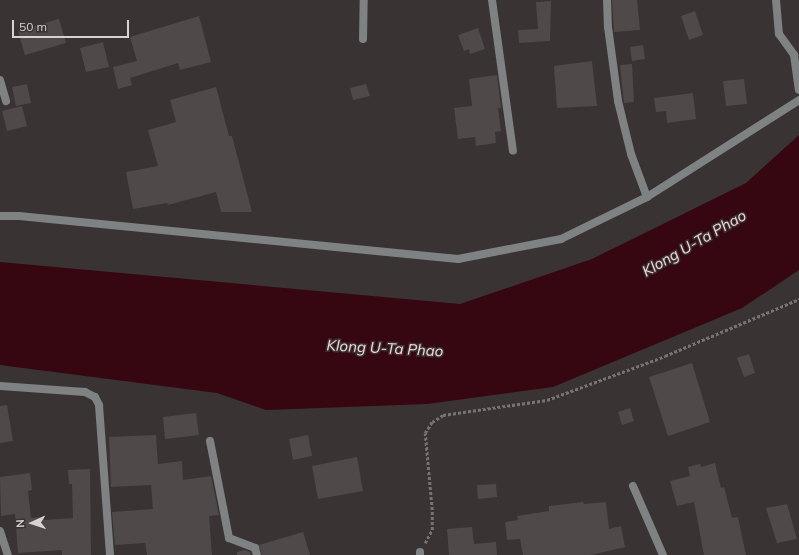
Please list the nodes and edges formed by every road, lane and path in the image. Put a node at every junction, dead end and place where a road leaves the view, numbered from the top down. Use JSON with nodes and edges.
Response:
{"nodes":[{"id":1,"x":364,"y":0,"type":"edge"},
{"id":2,"x":492,"y":0,"type":"edge"},
{"id":3,"x":607,"y":0,"type":"edge"},
{"id":4,"x":776,"y":0,"type":"edge"},
{"id":5,"x":363,"y":39,"type":"dead end"},
{"id":6,"x":0,"y":80,"type":"edge"},
{"id":7,"x":799,"y":90,"type":"edge"},
{"id":8,"x":799,"y":100,"type":"edge"},
{"id":9,"x":6,"y":101,"type":"dead end"},
{"id":10,"x":513,"y":151,"type":"dead end"},
{"id":11,"x":647,"y":197,"type":"junction"},
{"id":12,"x":0,"y":216,"type":"edge"},
{"id":13,"x":799,"y":299,"type":"edge"},
{"id":14,"x":0,"y":386,"type":"edge"},
{"id":15,"x":210,"y":441,"type":"dead end"},
{"id":16,"x":633,"y":486,"type":"dead end"},
{"id":17,"x":0,"y":531,"type":"edge"},
{"id":18,"x":420,"y":554,"type":"edge"},
{"id":19,"x":8,"y":555,"type":"edge"},
{"id":20,"x":110,"y":555,"type":"edge"},
{"id":21,"x":257,"y":555,"type":"edge"},
{"id":22,"x":663,"y":555,"type":"edge"}],
"edges":[{"from":1,"to":5,"type":"street"},
{"from":2,"to":10,"type":"street"},
{"from":3,"to":11,"type":"street"},
{"from":4,"to":7,"type":"street"},
{"from":6,"to":9,"type":"street"},
{"from":8,"to":11,"type":"street"},
{"from":11,"to":12,"type":"street"},
{"from":13,"to":18,"type":"path"},
{"from":14,"to":20,"type":"street"},
{"from":15,"to":21,"type":"street"},
{"from":16,"to":22,"type":"street"},
{"from":17,"to":19,"type":"street"}]}
